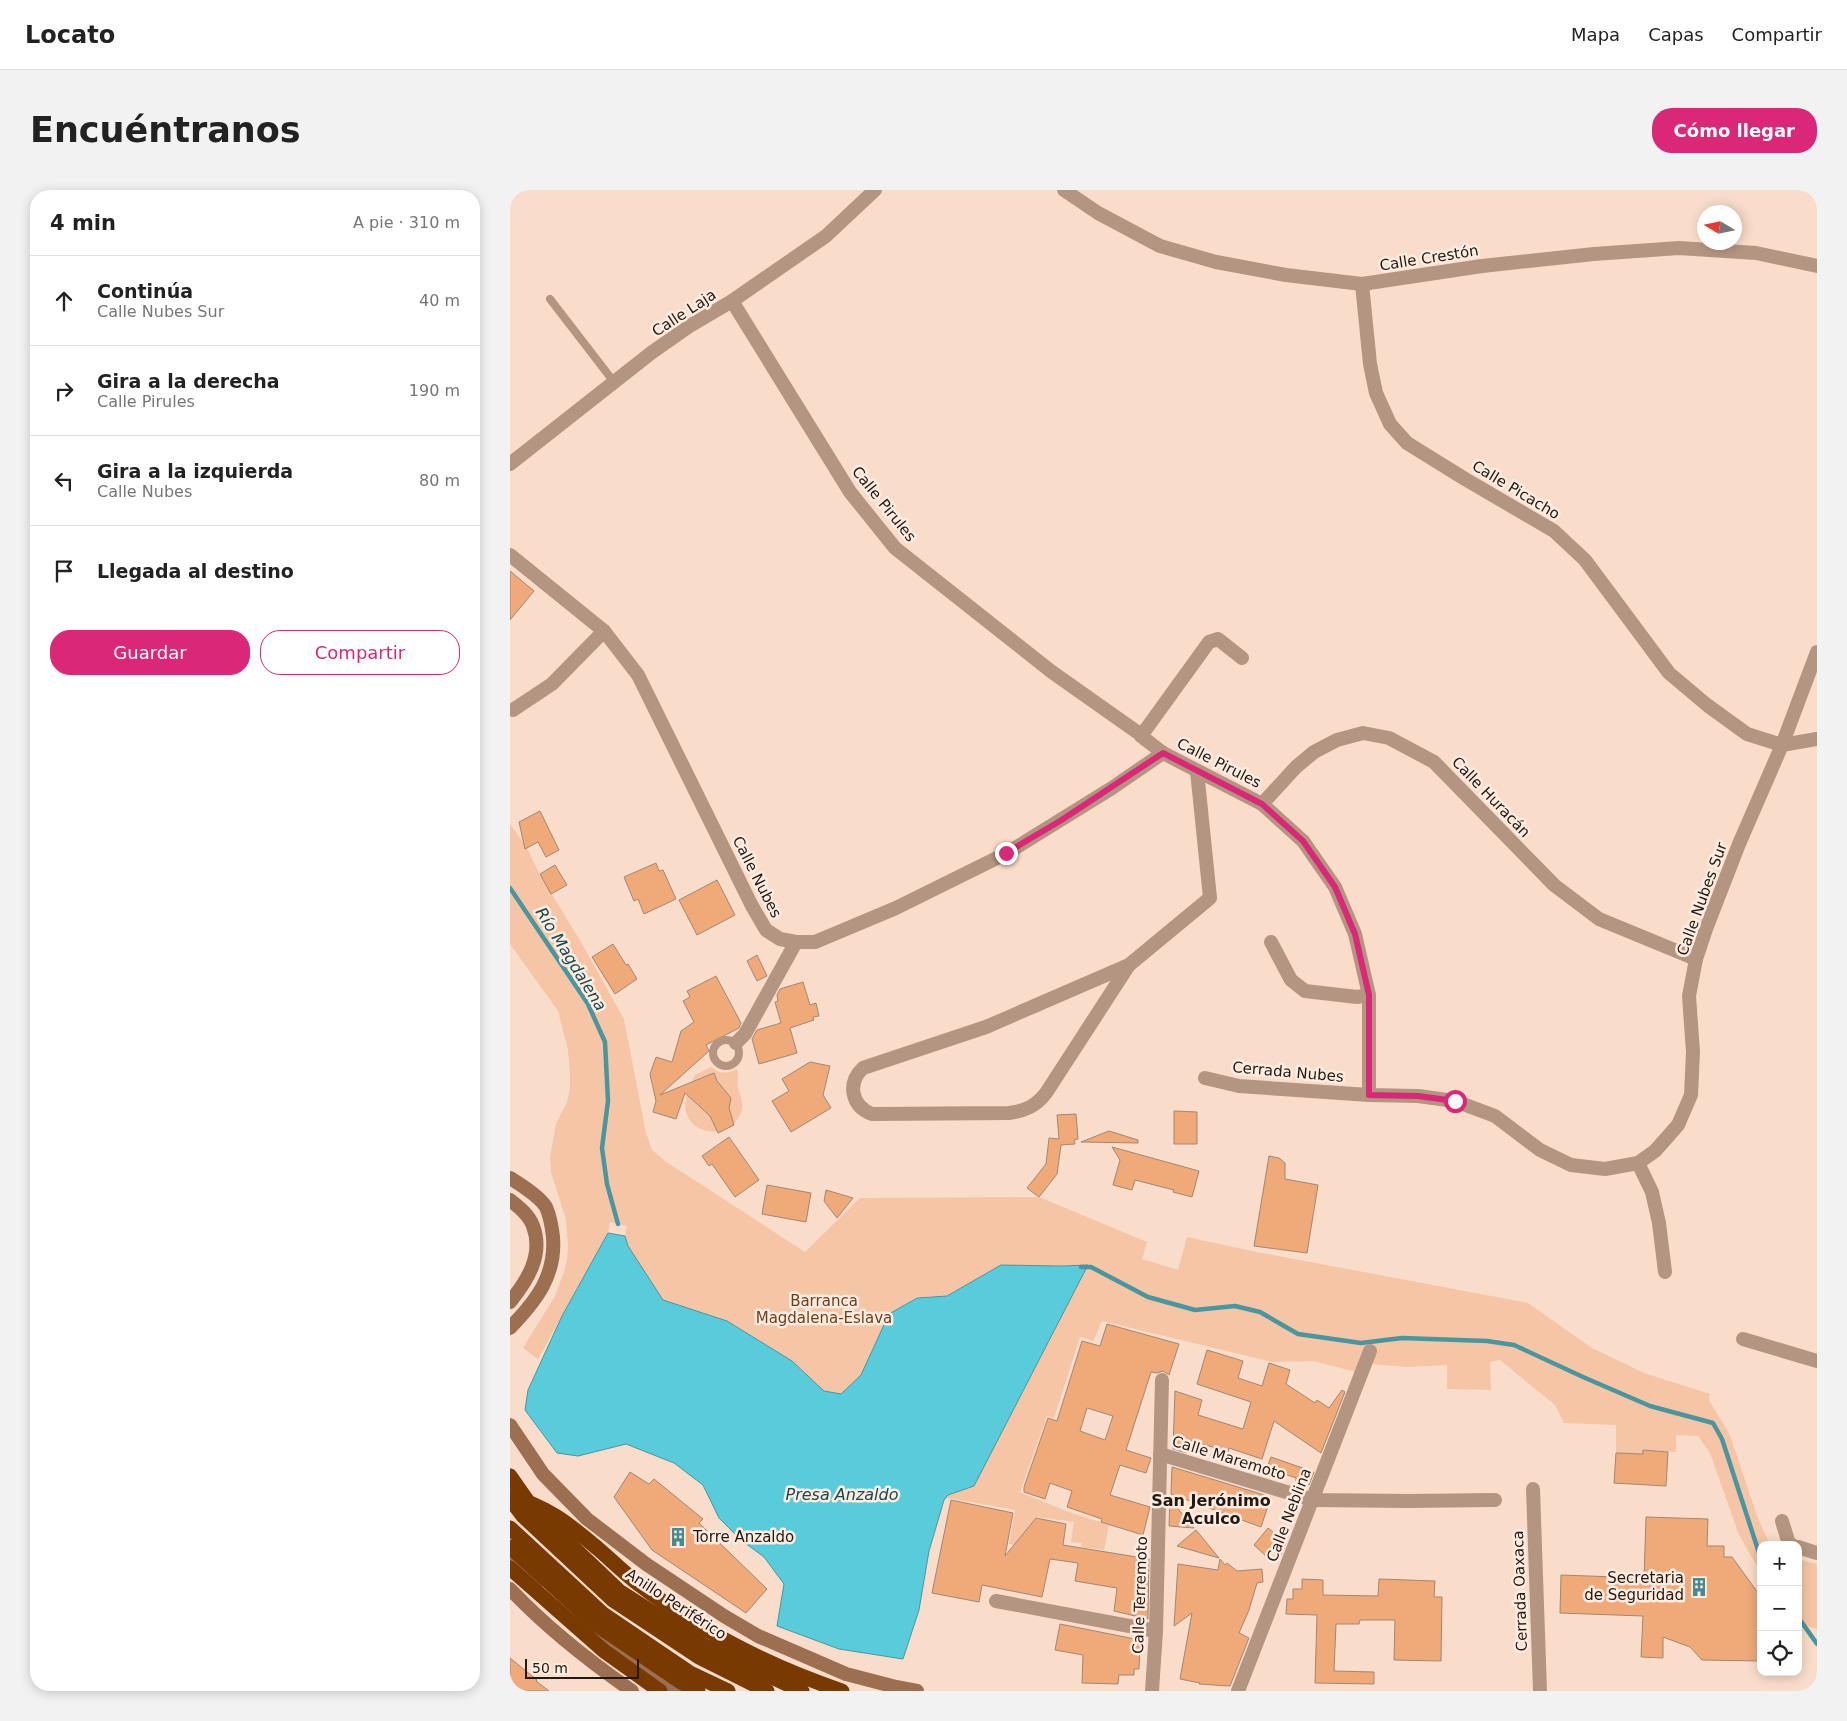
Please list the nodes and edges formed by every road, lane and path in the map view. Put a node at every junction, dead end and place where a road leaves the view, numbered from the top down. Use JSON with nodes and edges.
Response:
{"nodes":[{"id":1,"x":875,"y":190,"type":"edge"},
{"id":2,"x":1064,"y":190,"type":"edge"},
{"id":3,"x":1817,"y":266,"type":"edge"},
{"id":4,"x":1362,"y":284,"type":"junction"},
{"id":5,"x":550,"y":299,"type":"dead end"},
{"id":6,"x":732,"y":301,"type":"junction"},
{"id":7,"x":614,"y":382,"type":"junction"},
{"id":8,"x":510,"y":464,"type":"edge"},
{"id":9,"x":510,"y":555,"type":"edge"},
{"id":10,"x":604,"y":631,"type":"junction"},
{"id":11,"x":1817,"y":652,"type":"edge"},
{"id":12,"x":1242,"y":658,"type":"dead end"},
{"id":13,"x":513,"y":710,"type":"dead end"},
{"id":14,"x":1139,"y":734,"type":"junction"},
{"id":15,"x":1817,"y":740,"type":"edge"},
{"id":16,"x":1782,"y":745,"type":"junction"},
{"id":17,"x":1163,"y":753,"type":"junction"},
{"id":18,"x":1197,"y":771,"type":"junction"},
{"id":19,"x":1262,"y":804,"type":"junction"},
{"id":20,"x":796,"y":942,"type":"junction"},
{"id":21,"x":1271,"y":942,"type":"dead end"},
{"id":22,"x":1696,"y":959,"type":"junction"},
{"id":23,"x":1129,"y":964,"type":"junction"},
{"id":24,"x":1369,"y":995,"type":"junction"},
{"id":25,"x":736,"y":1043,"type":"dead end"},
{"id":26,"x":1205,"y":1078,"type":"dead end"},
{"id":27,"x":1369,"y":1095,"type":"junction"},
{"id":28,"x":1638,"y":1163,"type":"junction"},
{"id":29,"x":510,"y":1178,"type":"edge"},
{"id":30,"x":510,"y":1200,"type":"edge"},
{"id":31,"x":1665,"y":1272,"type":"dead end"},
{"id":32,"x":510,"y":1302,"type":"edge"},
{"id":33,"x":510,"y":1328,"type":"edge"},
{"id":34,"x":1742,"y":1339,"type":"dead end"},
{"id":35,"x":1370,"y":1351,"type":"dead end"},
{"id":36,"x":1817,"y":1361,"type":"edge"},
{"id":37,"x":1162,"y":1380,"type":"dead end"},
{"id":38,"x":510,"y":1425,"type":"edge"},
{"id":39,"x":1160,"y":1454,"type":"junction"},
{"id":40,"x":510,"y":1476,"type":"edge"},
{"id":41,"x":1533,"y":1489,"type":"dead end"},
{"id":42,"x":510,"y":1498,"type":"edge"},
{"id":43,"x":1313,"y":1500,"type":"junction"},
{"id":44,"x":1495,"y":1500,"type":"dead end"},
{"id":45,"x":1782,"y":1521,"type":"dead end"},
{"id":46,"x":510,"y":1528,"type":"edge"},
{"id":47,"x":1788,"y":1541,"type":"edge"},
{"id":48,"x":510,"y":1547,"type":"edge"},
{"id":49,"x":1802,"y":1548,"type":"edge"},
{"id":50,"x":1817,"y":1553,"type":"edge"},
{"id":51,"x":510,"y":1557,"type":"edge"},
{"id":52,"x":510,"y":1568,"type":"edge"},
{"id":53,"x":510,"y":1589,"type":"edge"},
{"id":54,"x":996,"y":1601,"type":"dead end"},
{"id":55,"x":1156,"y":1631,"type":"junction"},
{"id":56,"x":803,"y":1685,"type":"edge"},
{"id":57,"x":632,"y":1691,"type":"edge"},
{"id":58,"x":660,"y":1691,"type":"edge"},
{"id":59,"x":679,"y":1691,"type":"edge"},
{"id":60,"x":698,"y":1691,"type":"edge"},
{"id":61,"x":728,"y":1691,"type":"edge"},
{"id":62,"x":766,"y":1691,"type":"edge"},
{"id":63,"x":842,"y":1691,"type":"edge"},
{"id":64,"x":917,"y":1691,"type":"edge"},
{"id":65,"x":1152,"y":1691,"type":"edge"},
{"id":66,"x":1238,"y":1691,"type":"edge"},
{"id":67,"x":1540,"y":1691,"type":"edge"}],
"edges":[{"from":1,"to":6,"type":"street","name":"Calle Laja"},
{"from":2,"to":4,"type":"street","name":"Calle Crestón"},
{"from":3,"to":4,"type":"street","name":"Calle Crestón"},
{"from":4,"to":16,"type":"street","name":"Calle Picacho"},
{"from":5,"to":7,"type":"lane"},
{"from":6,"to":7,"type":"street","name":"Calle Laja"},
{"from":6,"to":14,"type":"street","name":"Calle Pirules"},
{"from":7,"to":8,"type":"street","name":"Calle Laja"},
{"from":9,"to":10,"type":"street","name":"Calle Nubes"},
{"from":10,"to":13,"type":"street"},
{"from":10,"to":20,"type":"street","name":"Calle Nubes"},
{"from":11,"to":16,"type":"street","name":"Calle Nubes Sur"},
{"from":12,"to":14,"type":"street"},
{"from":14,"to":17,"type":"street","name":"Calle Pirules"},
{"from":15,"to":16,"type":"street","name":"Calle Picacho"},
{"from":16,"to":22,"type":"street","name":"Calle Nubes Sur"},
{"from":17,"to":18,"type":"street","name":"Calle Pirules"},
{"from":17,"to":20,"type":"street","name":"Calle Nubes"},
{"from":18,"to":19,"type":"street","name":"Calle Pirules"},
{"from":18,"to":23,"type":"street"},
{"from":19,"to":22,"type":"street","name":"Calle Huracán"},
{"from":19,"to":24,"type":"street","name":"Calle Pirules"},
{"from":20,"to":25,"type":"street"},
{"from":21,"to":24,"type":"street"},
{"from":22,"to":28,"type":"street","name":"Calle Nubes Sur"},
{"from":23,"to":23,"type":"street"},
{"from":24,"to":27,"type":"street","name":"Calle Pirules"},
{"from":26,"to":27,"type":"street","name":"Cerrada Nubes"},
{"from":27,"to":28,"type":"street","name":"Calle Nubes Sur"},
{"from":28,"to":31,"type":"street"},
{"from":29,"to":33,"type":"main road"},
{"from":30,"to":32,"type":"main road"},
{"from":34,"to":36,"type":"street"},
{"from":35,"to":43,"type":"street","name":"Calle Neblina"},
{"from":37,"to":39,"type":"street","name":"Calle Terremoto"},
{"from":38,"to":64,"type":"main road"},
{"from":39,"to":43,"type":"street","name":"Calle Maremoto"},
{"from":39,"to":55,"type":"street","name":"Calle Terremoto"},
{"from":40,"to":56,"type":"highway","name":"Anillo Periférico"},
{"from":41,"to":67,"type":"street","name":"Cerrada Oaxaca"},
{"from":42,"to":56,"type":"highway","bridge":true},
{"from":42,"to":62,"type":"highway"},
{"from":43,"to":44,"type":"street","name":"Calle Maremoto"},
{"from":43,"to":66,"type":"street","name":"Calle Neblina"},
{"from":45,"to":47,"type":"street"},
{"from":46,"to":61,"type":"highway"},
{"from":48,"to":60,"type":"highway"},
{"from":49,"to":50,"type":"street"},
{"from":51,"to":59,"type":"main road"},
{"from":52,"to":58,"type":"highway"},
{"from":53,"to":57,"type":"main road"},
{"from":54,"to":55,"type":"street"},
{"from":55,"to":65,"type":"street","name":"Calle Terremoto"},
{"from":56,"to":63,"type":"highway"}]}
